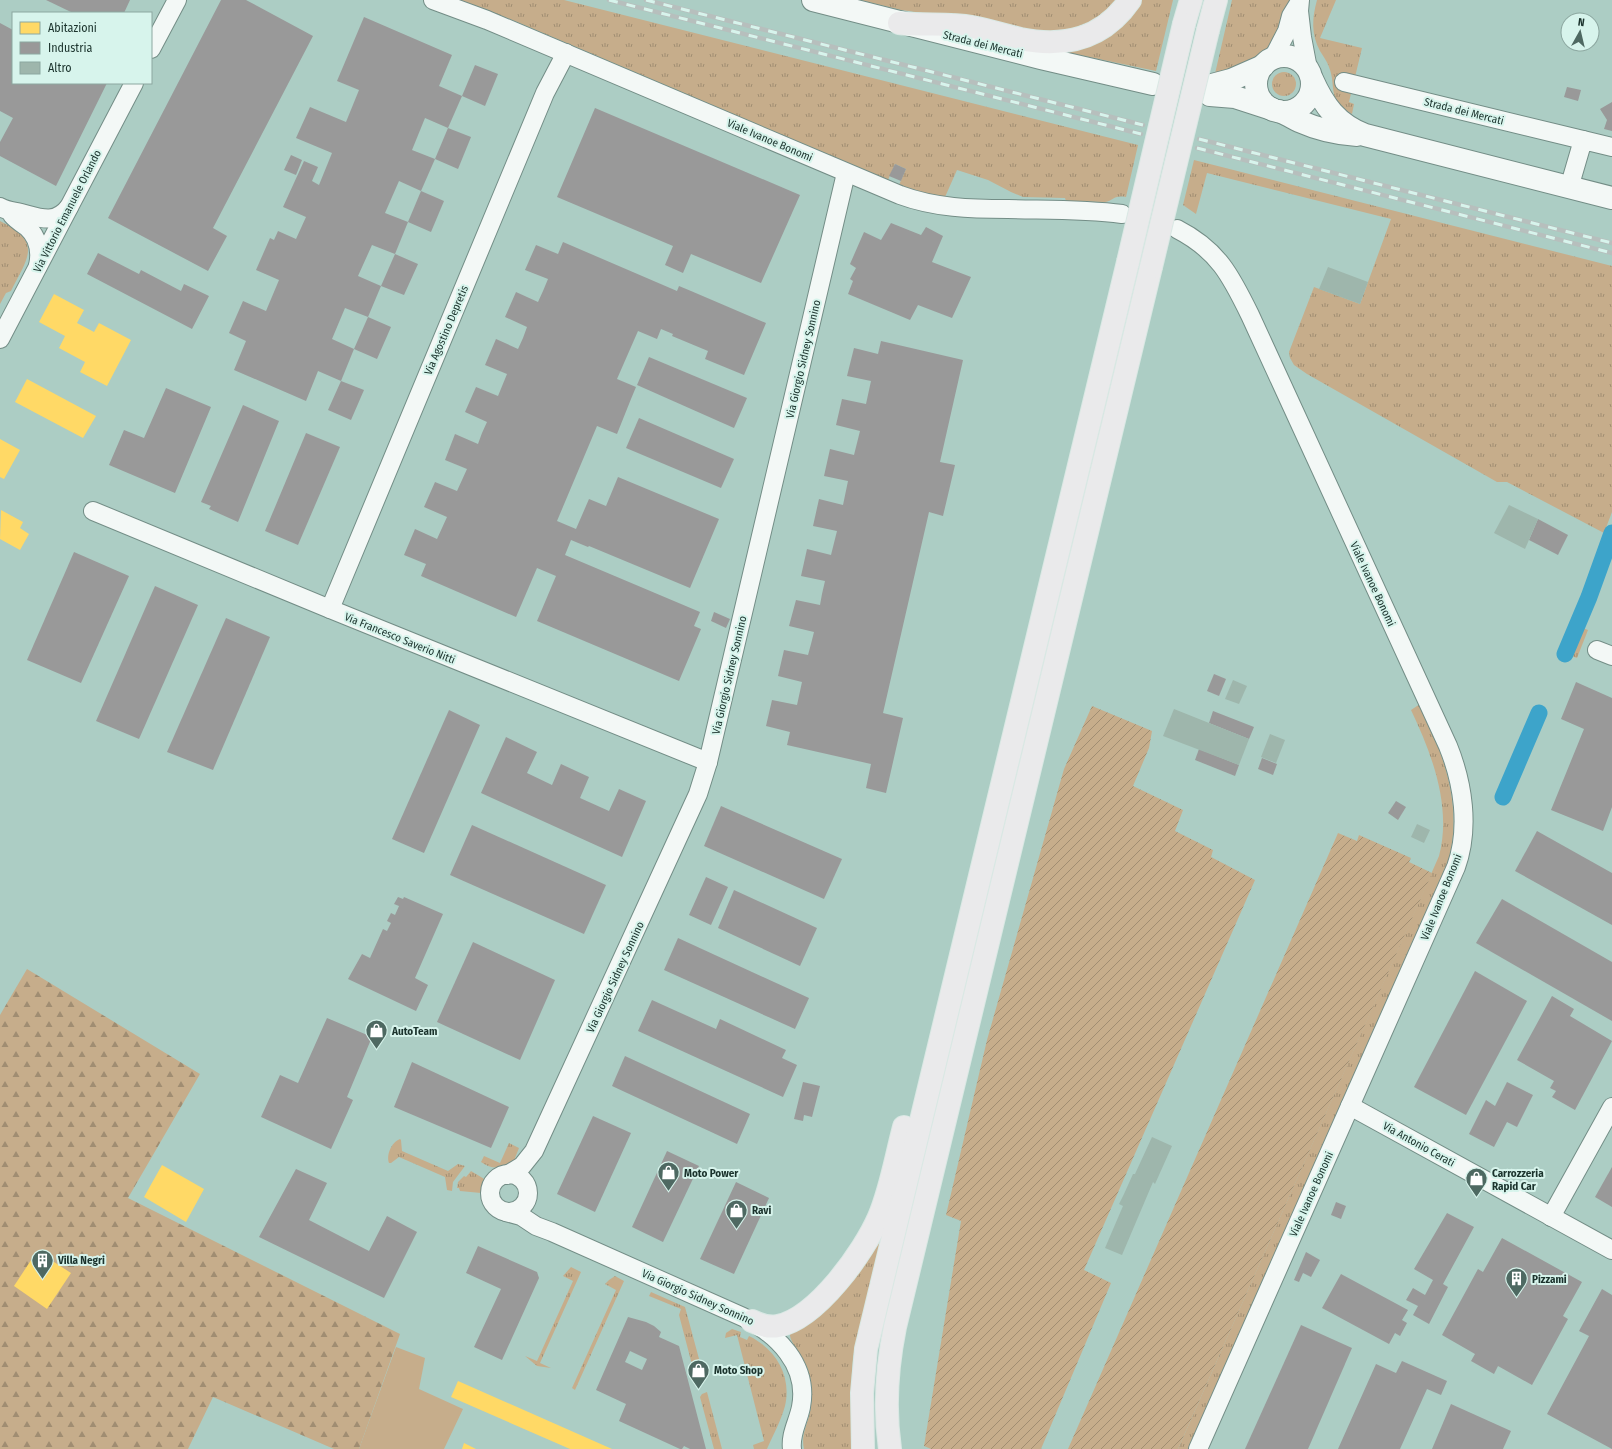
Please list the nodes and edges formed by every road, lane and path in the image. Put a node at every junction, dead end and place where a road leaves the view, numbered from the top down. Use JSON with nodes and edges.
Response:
{"nodes":[{"id":1,"x":177,"y":0,"type":"edge"},
{"id":2,"x":432,"y":0,"type":"edge"},
{"id":3,"x":813,"y":0,"type":"edge"},
{"id":4,"x":1130,"y":0,"type":"edge"},
{"id":5,"x":1216,"y":0,"type":"edge"},
{"id":6,"x":1300,"y":0,"type":"edge"},
{"id":7,"x":1188,"y":8,"type":"edge"},
{"id":8,"x":899,"y":23,"type":"junction"},
{"id":9,"x":152,"y":47,"type":"edge"},
{"id":10,"x":566,"y":53,"type":"junction"},
{"id":11,"x":1268,"y":62,"type":"junction"},
{"id":12,"x":1310,"y":74,"type":"junction"},
{"id":13,"x":1344,"y":82,"type":"dead end"},
{"id":14,"x":133,"y":84,"type":"edge"},
{"id":15,"x":1153,"y":84,"type":"dead end"},
{"id":16,"x":1277,"y":110,"type":"junction"},
{"id":17,"x":1368,"y":136,"type":"junction"},
{"id":18,"x":1583,"y":140,"type":"junction"},
{"id":19,"x":1612,"y":147,"type":"edge"},
{"id":20,"x":846,"y":173,"type":"junction"},
{"id":21,"x":1569,"y":188,"type":"junction"},
{"id":22,"x":1612,"y":198,"type":"edge"},
{"id":23,"x":71,"y":204,"type":"junction"},
{"id":24,"x":3,"y":209,"type":"edge"},
{"id":25,"x":1122,"y":214,"type":"dead end"},
{"id":26,"x":1177,"y":229,"type":"dead end"},
{"id":27,"x":35,"y":273,"type":"junction"},
{"id":28,"x":0,"y":339,"type":"edge"},
{"id":29,"x":93,"y":511,"type":"dead end"},
{"id":30,"x":330,"y":609,"type":"junction"},
{"id":31,"x":708,"y":762,"type":"junction"},
{"id":32,"x":945,"y":1022,"type":"junction"},
{"id":33,"x":1350,"y":1106,"type":"junction"},
{"id":34,"x":1612,"y":1106,"type":"edge"},
{"id":35,"x":534,"y":1151,"type":"junction"},
{"id":36,"x":507,"y":1175,"type":"junction"},
{"id":37,"x":528,"y":1193,"type":"junction"},
{"id":38,"x":506,"y":1212,"type":"junction"},
{"id":39,"x":1551,"y":1217,"type":"junction"},
{"id":40,"x":552,"y":1232,"type":"junction"},
{"id":41,"x":1612,"y":1250,"type":"edge"},
{"id":42,"x":752,"y":1321,"type":"junction"},
{"id":43,"x":792,"y":1449,"type":"edge"},
{"id":44,"x":863,"y":1449,"type":"edge"},
{"id":45,"x":890,"y":1449,"type":"edge"},
{"id":46,"x":1198,"y":1449,"type":"edge"}],
"edges":[{"from":1,"to":9,"type":"street"},
{"from":2,"to":10,"type":"street","name":"Viale Ivanoe Bonomi"},
{"from":3,"to":8,"type":"street","name":"Strada dei Mercati"},
{"from":4,"to":8,"type":"highway"},
{"from":5,"to":45,"type":"highway","bridge":true},
{"from":6,"to":11,"type":"street"},
{"from":6,"to":12,"type":"street"},
{"from":7,"to":32,"type":"highway","bridge":true},
{"from":8,"to":15,"type":"street","name":"Strada dei Mercati"},
{"from":10,"to":20,"type":"street","name":"Viale Ivanoe Bonomi"},
{"from":10,"to":30,"type":"street","name":"Via Agostino Depretis"},
{"from":11,"to":12,"type":"street"},
{"from":11,"to":16,"type":"street"},
{"from":11,"to":16,"type":"street"},
{"from":12,"to":16,"type":"street"},
{"from":12,"to":17,"type":"street"},
{"from":13,"to":18,"type":"street","name":"Strada dei Mercati"},
{"from":14,"to":23,"type":"street","name":"Via Vittorio Emanuele Orlando"},
{"from":16,"to":17,"type":"street"},
{"from":17,"to":21,"type":"street"},
{"from":18,"to":19,"type":"street","name":"Strada dei Mercati"},
{"from":18,"to":21,"type":"street"},
{"from":20,"to":25,"type":"street","name":"Viale Ivanoe Bonomi"},
{"from":20,"to":31,"type":"street","name":"Via Giorgio Sidney Sonnino"},
{"from":21,"to":22,"type":"street"},
{"from":23,"to":24,"type":"street"},
{"from":23,"to":27,"type":"street","name":"Via Vittorio Emanuele Orlando"},
{"from":24,"to":27,"type":"street"},
{"from":26,"to":33,"type":"street","name":"Viale Ivanoe Bonomi"},
{"from":27,"to":28,"type":"street","name":"Via Vittorio Emanuele Orlando"},
{"from":29,"to":30,"type":"street","name":"Via Francesco Saverio Nitti"},
{"from":30,"to":31,"type":"street","name":"Via Francesco Saverio Nitti"},
{"from":31,"to":35,"type":"street","name":"Via Giorgio Sidney Sonnino"},
{"from":32,"to":42,"type":"highway"},
{"from":32,"to":44,"type":"highway"},
{"from":33,"to":39,"type":"street","name":"Via Antonio Cerati"},
{"from":33,"to":46,"type":"street","name":"Viale Ivanoe Bonomi"},
{"from":34,"to":39,"type":"street"},
{"from":35,"to":36,"type":"street","name":"Via Giorgio Sidney Sonnino"},
{"from":35,"to":37,"type":"street","name":"Via Giorgio Sidney Sonnino"},
{"from":36,"to":37,"type":"street"},
{"from":36,"to":38,"type":"street"},
{"from":37,"to":38,"type":"street"},
{"from":37,"to":40,"type":"street","name":"Via Giorgio Sidney Sonnino"},
{"from":38,"to":40,"type":"street","name":"Via Giorgio Sidney Sonnino"},
{"from":39,"to":41,"type":"street","name":"Via Antonio Cerati"},
{"from":40,"to":42,"type":"street","name":"Via Giorgio Sidney Sonnino"},
{"from":42,"to":43,"type":"street","name":"Via Giorgio Sidney Sonnino"}]}
